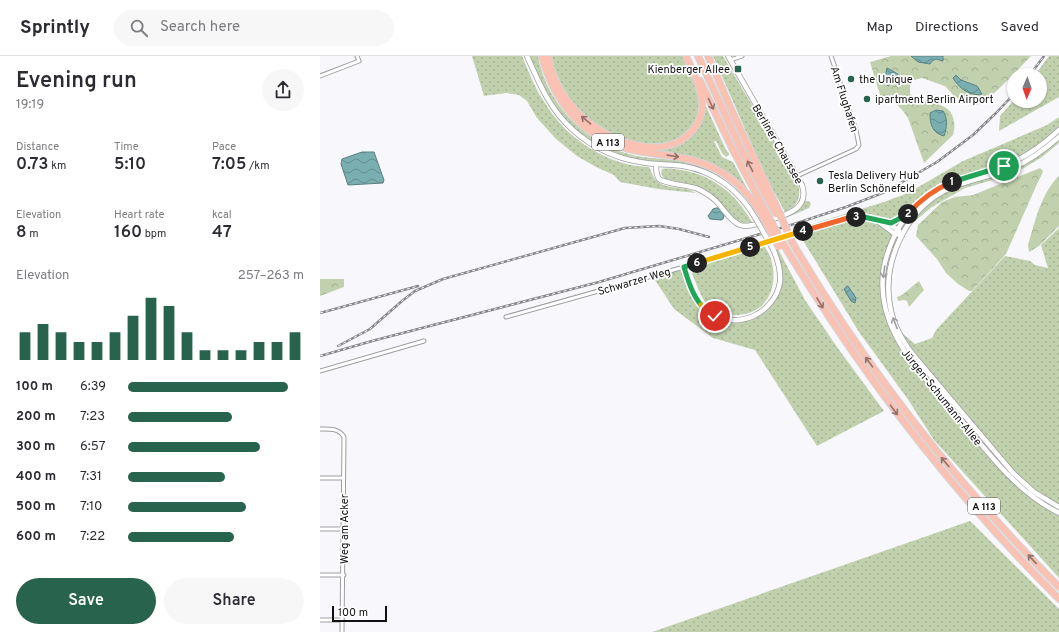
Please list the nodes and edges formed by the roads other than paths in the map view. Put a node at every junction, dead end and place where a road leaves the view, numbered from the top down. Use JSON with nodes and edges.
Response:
{"nodes":[{"id":1,"x":357,"y":56,"type":"edge"},
{"id":2,"x":527,"y":56,"type":"edge"},
{"id":3,"x":542,"y":56,"type":"edge"},
{"id":4,"x":548,"y":56,"type":"edge"},
{"id":5,"x":686,"y":56,"type":"edge"},
{"id":6,"x":689,"y":56,"type":"edge"},
{"id":7,"x":698,"y":56,"type":"edge"},
{"id":8,"x":708,"y":56,"type":"edge"},
{"id":9,"x":742,"y":56,"type":"edge"},
{"id":10,"x":831,"y":56,"type":"edge"},
{"id":11,"x":729,"y":58,"type":"edge"},
{"id":12,"x":320,"y":76,"type":"edge"},
{"id":13,"x":1059,"y":130,"type":"edge"},
{"id":14,"x":1059,"y":137,"type":"edge"},
{"id":15,"x":656,"y":164,"type":"junction"},
{"id":16,"x":797,"y":176,"type":"junction"},
{"id":17,"x":777,"y":213,"type":"junction"},
{"id":18,"x":907,"y":216,"type":"junction"},
{"id":19,"x":765,"y":217,"type":"junction"},
{"id":20,"x":877,"y":220,"type":"junction"},
{"id":21,"x":884,"y":222,"type":"junction"},
{"id":22,"x":898,"y":230,"type":"junction"},
{"id":23,"x":895,"y":234,"type":"junction"},
{"id":24,"x":902,"y":235,"type":"junction"},
{"id":25,"x":684,"y":267,"type":"junction"},
{"id":26,"x":506,"y":317,"type":"dead end"},
{"id":27,"x":424,"y":341,"type":"dead end"},
{"id":28,"x":320,"y":372,"type":"edge"},
{"id":29,"x":320,"y":429,"type":"edge"},
{"id":30,"x":320,"y":478,"type":"edge"},
{"id":31,"x":343,"y":478,"type":"junction"},
{"id":32,"x":1059,"y":507,"type":"edge"},
{"id":33,"x":1059,"y":513,"type":"edge"},
{"id":34,"x":320,"y":529,"type":"edge"},
{"id":35,"x":344,"y":529,"type":"junction"},
{"id":36,"x":320,"y":575,"type":"edge"},
{"id":37,"x":344,"y":575,"type":"junction"},
{"id":38,"x":1059,"y":587,"type":"edge"},
{"id":39,"x":1059,"y":599,"type":"edge"},
{"id":40,"x":320,"y":620,"type":"edge"},
{"id":41,"x":342,"y":620,"type":"junction"},
{"id":42,"x":342,"y":632,"type":"edge"}],
"edges":[{"from":1,"to":12,"type":"street"},
{"from":2,"to":15,"type":"street"},
{"from":3,"to":19,"type":"highway","number":"A 113","one_way":true},
{"from":5,"to":4,"type":"highway","one_way":true},
{"from":6,"to":19,"type":"highway","number":"A 113","one_way":true},
{"from":17,"to":7,"type":"highway","one_way":true},
{"from":8,"to":17,"type":"highway"},
{"from":9,"to":11,"type":"street"},
{"from":10,"to":16,"type":"street","name":"Am Flughafen"},
{"from":11,"to":16,"type":"street","name":"Berliner Chaussee"},
{"from":13,"to":18,"type":"street","name":"Jürgen-Schumann-Allee"},
{"from":14,"to":24,"type":"street","name":"Jürgen-Schumann-Allee"},
{"from":15,"to":16,"type":"street","name":"Berliner Chaussee"},
{"from":15,"to":25,"type":"street","bridge":true},
{"from":38,"to":17,"type":"highway","number":"A 113","one_way":true,"bridge":true},
{"from":18,"to":21,"type":"street"},
{"from":18,"to":22,"type":"street","name":"Jürgen-Schumann-Allee"},
{"from":19,"to":39,"type":"highway","number":"A 113","one_way":true,"bridge":true},
{"from":20,"to":21,"type":"street","name":"Schwarzer Weg"},
{"from":20,"to":23,"type":"street"},
{"from":20,"to":25,"type":"street","name":"Schwarzer Weg"},
{"from":21,"to":22,"type":"street","name":"Schwarzer Weg"},
{"from":22,"to":23,"type":"street","name":"Jürgen-Schumann-Allee"},
{"from":22,"to":24,"type":"street","name":"Schwarzer Weg"},
{"from":23,"to":24,"type":"street"},
{"from":23,"to":33,"type":"street","name":"Jürgen-Schumann-Allee","one_way":true},
{"from":32,"to":24,"type":"street","name":"Jürgen-Schumann-Allee","one_way":true},
{"from":25,"to":26,"type":"street","name":"Schwarzer Weg"},
{"from":27,"to":28,"type":"street"},
{"from":29,"to":31,"type":"street","name":"Weg am Acker"},
{"from":30,"to":31,"type":"street"},
{"from":31,"to":35,"type":"street","name":"Weg am Acker"},
{"from":34,"to":35,"type":"street"},
{"from":35,"to":37,"type":"street","name":"Weg am Acker"},
{"from":36,"to":37,"type":"street"},
{"from":37,"to":41,"type":"street","name":"Weg am Acker"},
{"from":40,"to":41,"type":"street"},
{"from":41,"to":42,"type":"street","name":"Weg am Acker"}]}
